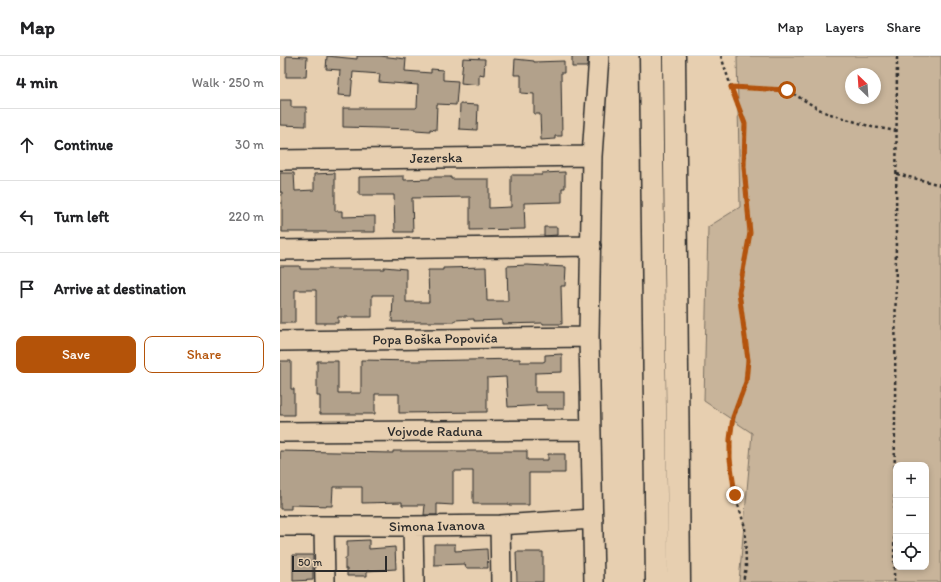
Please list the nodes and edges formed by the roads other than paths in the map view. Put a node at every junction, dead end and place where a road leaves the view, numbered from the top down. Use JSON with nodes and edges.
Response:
{"nodes":[{"id":1,"x":599,"y":56,"type":"edge"},
{"id":2,"x":651,"y":56,"type":"edge"},
{"id":3,"x":674,"y":56,"type":"edge"},
{"id":4,"x":592,"y":156,"type":"junction"},
{"id":5,"x":280,"y":160,"type":"edge"},
{"id":6,"x":591,"y":246,"type":"junction"},
{"id":7,"x":280,"y":250,"type":"edge"},
{"id":8,"x":589,"y":337,"type":"junction"},
{"id":9,"x":280,"y":341,"type":"edge"},
{"id":10,"x":590,"y":430,"type":"junction"},
{"id":11,"x":280,"y":432,"type":"edge"},
{"id":12,"x":593,"y":519,"type":"junction"},
{"id":13,"x":500,"y":525,"type":"junction"},
{"id":14,"x":280,"y":526,"type":"edge"},
{"id":15,"x":324,"y":526,"type":"junction"},
{"id":16,"x":414,"y":526,"type":"junction"},
{"id":17,"x":325,"y":582,"type":"edge"},
{"id":18,"x":414,"y":582,"type":"edge"},
{"id":19,"x":501,"y":582,"type":"edge"},
{"id":20,"x":594,"y":582,"type":"edge"},
{"id":21,"x":657,"y":582,"type":"edge"},
{"id":22,"x":679,"y":582,"type":"edge"}],
"edges":[{"from":1,"to":4,"type":"street"},
{"from":2,"to":21,"type":"main road"},
{"from":3,"to":22,"type":"main road"},
{"from":4,"to":5,"type":"street","name":"Jezerska"},
{"from":4,"to":6,"type":"street"},
{"from":6,"to":7,"type":"street"},
{"from":6,"to":8,"type":"street"},
{"from":8,"to":9,"type":"street","name":"Popa Boška Popovića"},
{"from":8,"to":10,"type":"street"},
{"from":10,"to":11,"type":"street","name":"Vojvode Raduna"},
{"from":10,"to":12,"type":"street"},
{"from":12,"to":13,"type":"street","name":"Simona Ivanova"},
{"from":12,"to":20,"type":"street"},
{"from":13,"to":16,"type":"street","name":"Simona Ivanova"},
{"from":13,"to":19,"type":"street"},
{"from":14,"to":15,"type":"street","name":"Simona Ivanova"},
{"from":15,"to":16,"type":"street","name":"Simona Ivanova"},
{"from":15,"to":17,"type":"street"},
{"from":16,"to":18,"type":"street"}]}
